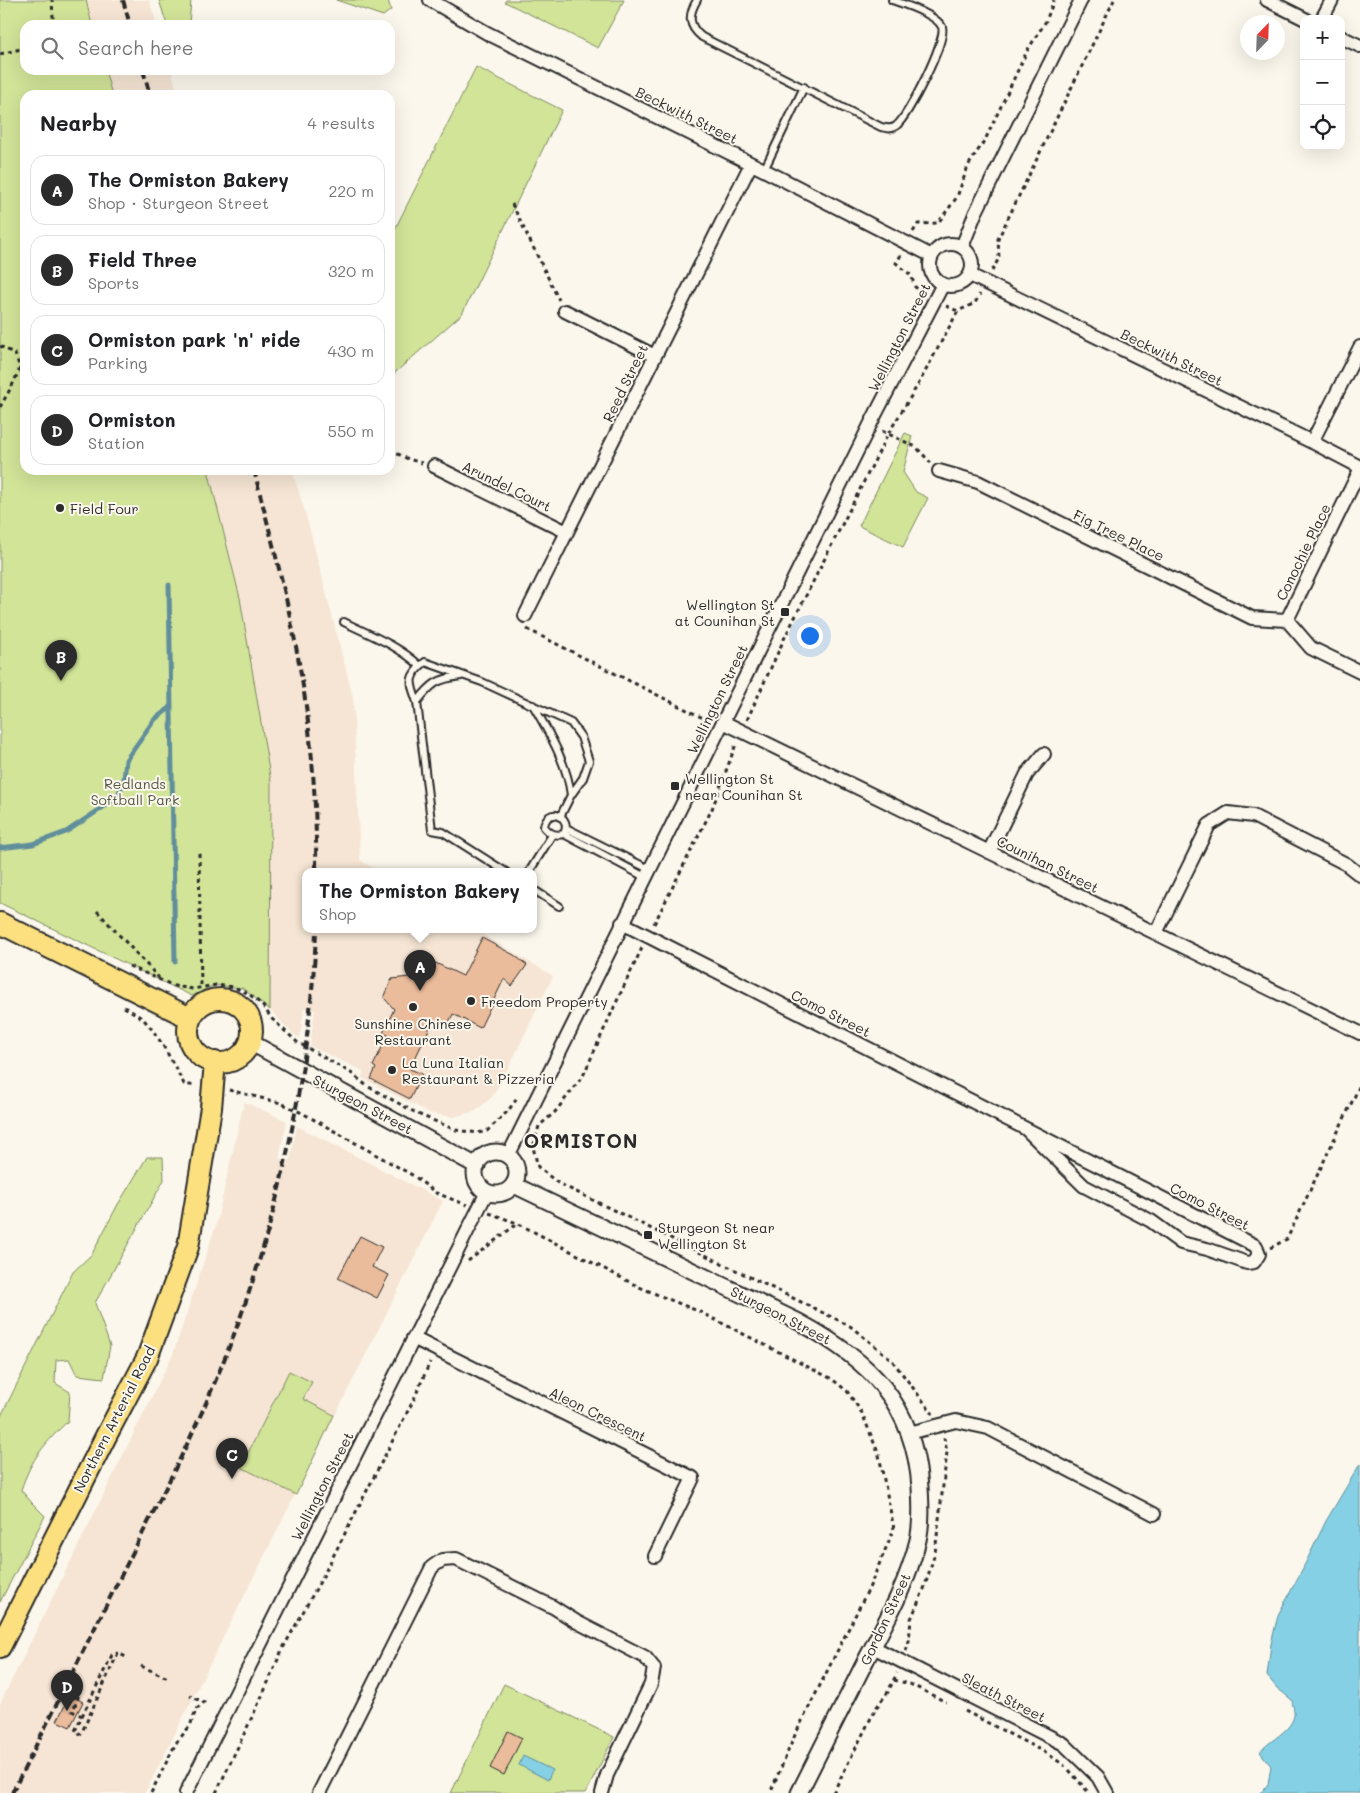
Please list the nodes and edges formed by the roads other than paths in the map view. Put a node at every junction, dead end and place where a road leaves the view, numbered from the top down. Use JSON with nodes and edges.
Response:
{"nodes":[{"id":1,"x":430,"y":0,"type":"edge"},
{"id":2,"x":697,"y":0,"type":"edge"},
{"id":3,"x":892,"y":0,"type":"edge"},
{"id":4,"x":1081,"y":0,"type":"edge"},
{"id":5,"x":1267,"y":0,"type":"edge"},
{"id":6,"x":1332,"y":0,"type":"edge"},
{"id":7,"x":1324,"y":15,"type":"edge"},
{"id":8,"x":1300,"y":17,"type":"edge"},
{"id":9,"x":1345,"y":39,"type":"edge"},
{"id":10,"x":1360,"y":46,"type":"edge"},
{"id":11,"x":804,"y":87,"type":"junction"},
{"id":12,"x":751,"y":164,"type":"junction"},
{"id":13,"x":764,"y":170,"type":"junction"},
{"id":14,"x":962,"y":247,"type":"junction"},
{"id":15,"x":932,"y":256,"type":"junction"},
{"id":16,"x":970,"y":275,"type":"junction"},
{"id":17,"x":942,"y":284,"type":"junction"},
{"id":18,"x":565,"y":312,"type":"road end"},
{"id":19,"x":1360,"y":348,"type":"edge"},
{"id":20,"x":655,"y":356,"type":"junction"},
{"id":21,"x":1312,"y":442,"type":"junction"},
{"id":22,"x":434,"y":466,"type":"road end"},
{"id":23,"x":1360,"y":468,"type":"edge"},
{"id":24,"x":939,"y":471,"type":"road end"},
{"id":25,"x":567,"y":532,"type":"junction"},
{"id":26,"x":525,"y":616,"type":"road end"},
{"id":27,"x":1287,"y":620,"type":"junction"},
{"id":28,"x":344,"y":622,"type":"dead end"},
{"id":29,"x":420,"y":666,"type":"junction"},
{"id":30,"x":1360,"y":672,"type":"edge"},
{"id":31,"x":464,"y":676,"type":"junction"},
{"id":32,"x":417,"y":702,"type":"junction"},
{"id":33,"x":533,"y":704,"type":"junction"},
{"id":34,"x":723,"y":722,"type":"junction"},
{"id":35,"x":1044,"y":754,"type":"dead end"},
{"id":36,"x":571,"y":795,"type":"junction"},
{"id":37,"x":560,"y":817,"type":"junction"},
{"id":38,"x":565,"y":831,"type":"junction"},
{"id":39,"x":552,"y":834,"type":"junction"},
{"id":40,"x":990,"y":852,"type":"junction"},
{"id":41,"x":500,"y":868,"type":"edge"},
{"id":42,"x":532,"y":868,"type":"edge"},
{"id":43,"x":647,"y":873,"type":"junction"},
{"id":44,"x":1360,"y":875,"type":"edge"},
{"id":45,"x":537,"y":892,"type":"edge"},
{"id":46,"x":559,"y":906,"type":"dead end"},
{"id":47,"x":0,"y":923,"type":"edge"},
{"id":48,"x":622,"y":923,"type":"junction"},
{"id":49,"x":1156,"y":933,"type":"junction"},
{"id":50,"x":190,"y":1018,"type":"junction"},
{"id":51,"x":1360,"y":1033,"type":"edge"},
{"id":52,"x":250,"y":1042,"type":"junction"},
{"id":53,"x":215,"y":1062,"type":"junction"},
{"id":54,"x":1026,"y":1129,"type":"junction"},
{"id":55,"x":508,"y":1156,"type":"junction"},
{"id":56,"x":477,"y":1166,"type":"junction"},
{"id":57,"x":514,"y":1185,"type":"junction"},
{"id":58,"x":487,"y":1192,"type":"junction"},
{"id":59,"x":413,"y":1338,"type":"junction"},
{"id":60,"x":909,"y":1433,"type":"junction"},
{"id":61,"x":1154,"y":1514,"type":"dead end"},
{"id":62,"x":655,"y":1556,"type":"dead end"},
{"id":63,"x":0,"y":1647,"type":"edge"},
{"id":64,"x":873,"y":1647,"type":"junction"},
{"id":65,"x":186,"y":1793,"type":"edge"},
{"id":66,"x":319,"y":1793,"type":"edge"},
{"id":67,"x":602,"y":1793,"type":"edge"},
{"id":68,"x":799,"y":1793,"type":"edge"},
{"id":69,"x":1108,"y":1793,"type":"edge"}],
"edges":[{"from":1,"to":12,"type":"street","name":"Beckwith Street"},
{"from":2,"to":11,"type":"lane"},
{"from":3,"to":11,"type":"lane"},
{"from":4,"to":14,"type":"street"},
{"from":5,"to":8,"type":"street"},
{"from":6,"to":7,"type":"street"},
{"from":9,"to":10,"type":"street"},
{"from":11,"to":13,"type":"lane"},
{"from":12,"to":13,"type":"street","name":"Beckwith Street"},
{"from":12,"to":20,"type":"street","name":"Reed Street"},
{"from":13,"to":15,"type":"street","name":"Beckwith Street"},
{"from":14,"to":15,"type":"street"},
{"from":14,"to":16,"type":"street"},
{"from":15,"to":17,"type":"street","name":"Wellington Street"},
{"from":16,"to":17,"type":"street","name":"Wellington Street"},
{"from":16,"to":21,"type":"street","name":"Beckwith Street"},
{"from":17,"to":34,"type":"street","name":"Wellington Street"},
{"from":18,"to":20,"type":"street"},
{"from":19,"to":21,"type":"street"},
{"from":20,"to":25,"type":"street","name":"Reed Street"},
{"from":21,"to":23,"type":"street","name":"Beckwith Street"},
{"from":22,"to":25,"type":"street","name":"Arundel Court"},
{"from":23,"to":27,"type":"street","name":"Conochie Place"},
{"from":24,"to":27,"type":"street","name":"Fig Tree Place"},
{"from":25,"to":26,"type":"street","name":"Reed Street"},
{"from":27,"to":30,"type":"street","name":"Conochie Place"},
{"from":28,"to":29,"type":"lane"},
{"from":29,"to":31,"type":"lane"},
{"from":29,"to":32,"type":"lane"},
{"from":31,"to":32,"type":"lane"},
{"from":31,"to":33,"type":"lane"},
{"from":32,"to":41,"type":"lane"},
{"from":33,"to":36,"type":"lane"},
{"from":33,"to":36,"type":"lane"},
{"from":34,"to":40,"type":"street","name":"Counihan Street"},
{"from":34,"to":43,"type":"street","name":"Wellington Street"},
{"from":35,"to":40,"type":"street"},
{"from":36,"to":37,"type":"lane"},
{"from":37,"to":38,"type":"lane"},
{"from":37,"to":39,"type":"lane"},
{"from":38,"to":39,"type":"lane"},
{"from":38,"to":43,"type":"lane"},
{"from":39,"to":42,"type":"lane"},
{"from":40,"to":49,"type":"street","name":"Counihan Street"},
{"from":43,"to":48,"type":"street","name":"Wellington Street"},
{"from":44,"to":49,"type":"street"},
{"from":45,"to":46,"type":"lane"},
{"from":47,"to":50,"type":"main road"},
{"from":48,"to":54,"type":"street","name":"Como Street"},
{"from":48,"to":55,"type":"street","name":"Wellington Street"},
{"from":49,"to":51,"type":"street","name":"Counihan Street"},
{"from":50,"to":52,"type":"main road"},
{"from":50,"to":53,"type":"main road"},
{"from":52,"to":53,"type":"main road"},
{"from":52,"to":56,"type":"street","name":"Sturgeon Street"},
{"from":53,"to":63,"type":"main road","name":"Northern Arterial Road"},
{"from":54,"to":54,"type":"street","name":"Como Street"},
{"from":55,"to":56,"type":"street"},
{"from":55,"to":57,"type":"street"},
{"from":56,"to":58,"type":"street"},
{"from":57,"to":58,"type":"street"},
{"from":57,"to":60,"type":"street","name":"Sturgeon Street"},
{"from":58,"to":59,"type":"street","name":"Wellington Street"},
{"from":59,"to":62,"type":"street","name":"Aleon Crescent"},
{"from":59,"to":65,"type":"street","name":"Wellington Street"},
{"from":60,"to":61,"type":"street"},
{"from":60,"to":64,"type":"street","name":"Gordon Street"},
{"from":64,"to":68,"type":"street","name":"Gordon Street"},
{"from":64,"to":69,"type":"street","name":"Sleath Street"},
{"from":66,"to":67,"type":"street"}]}
